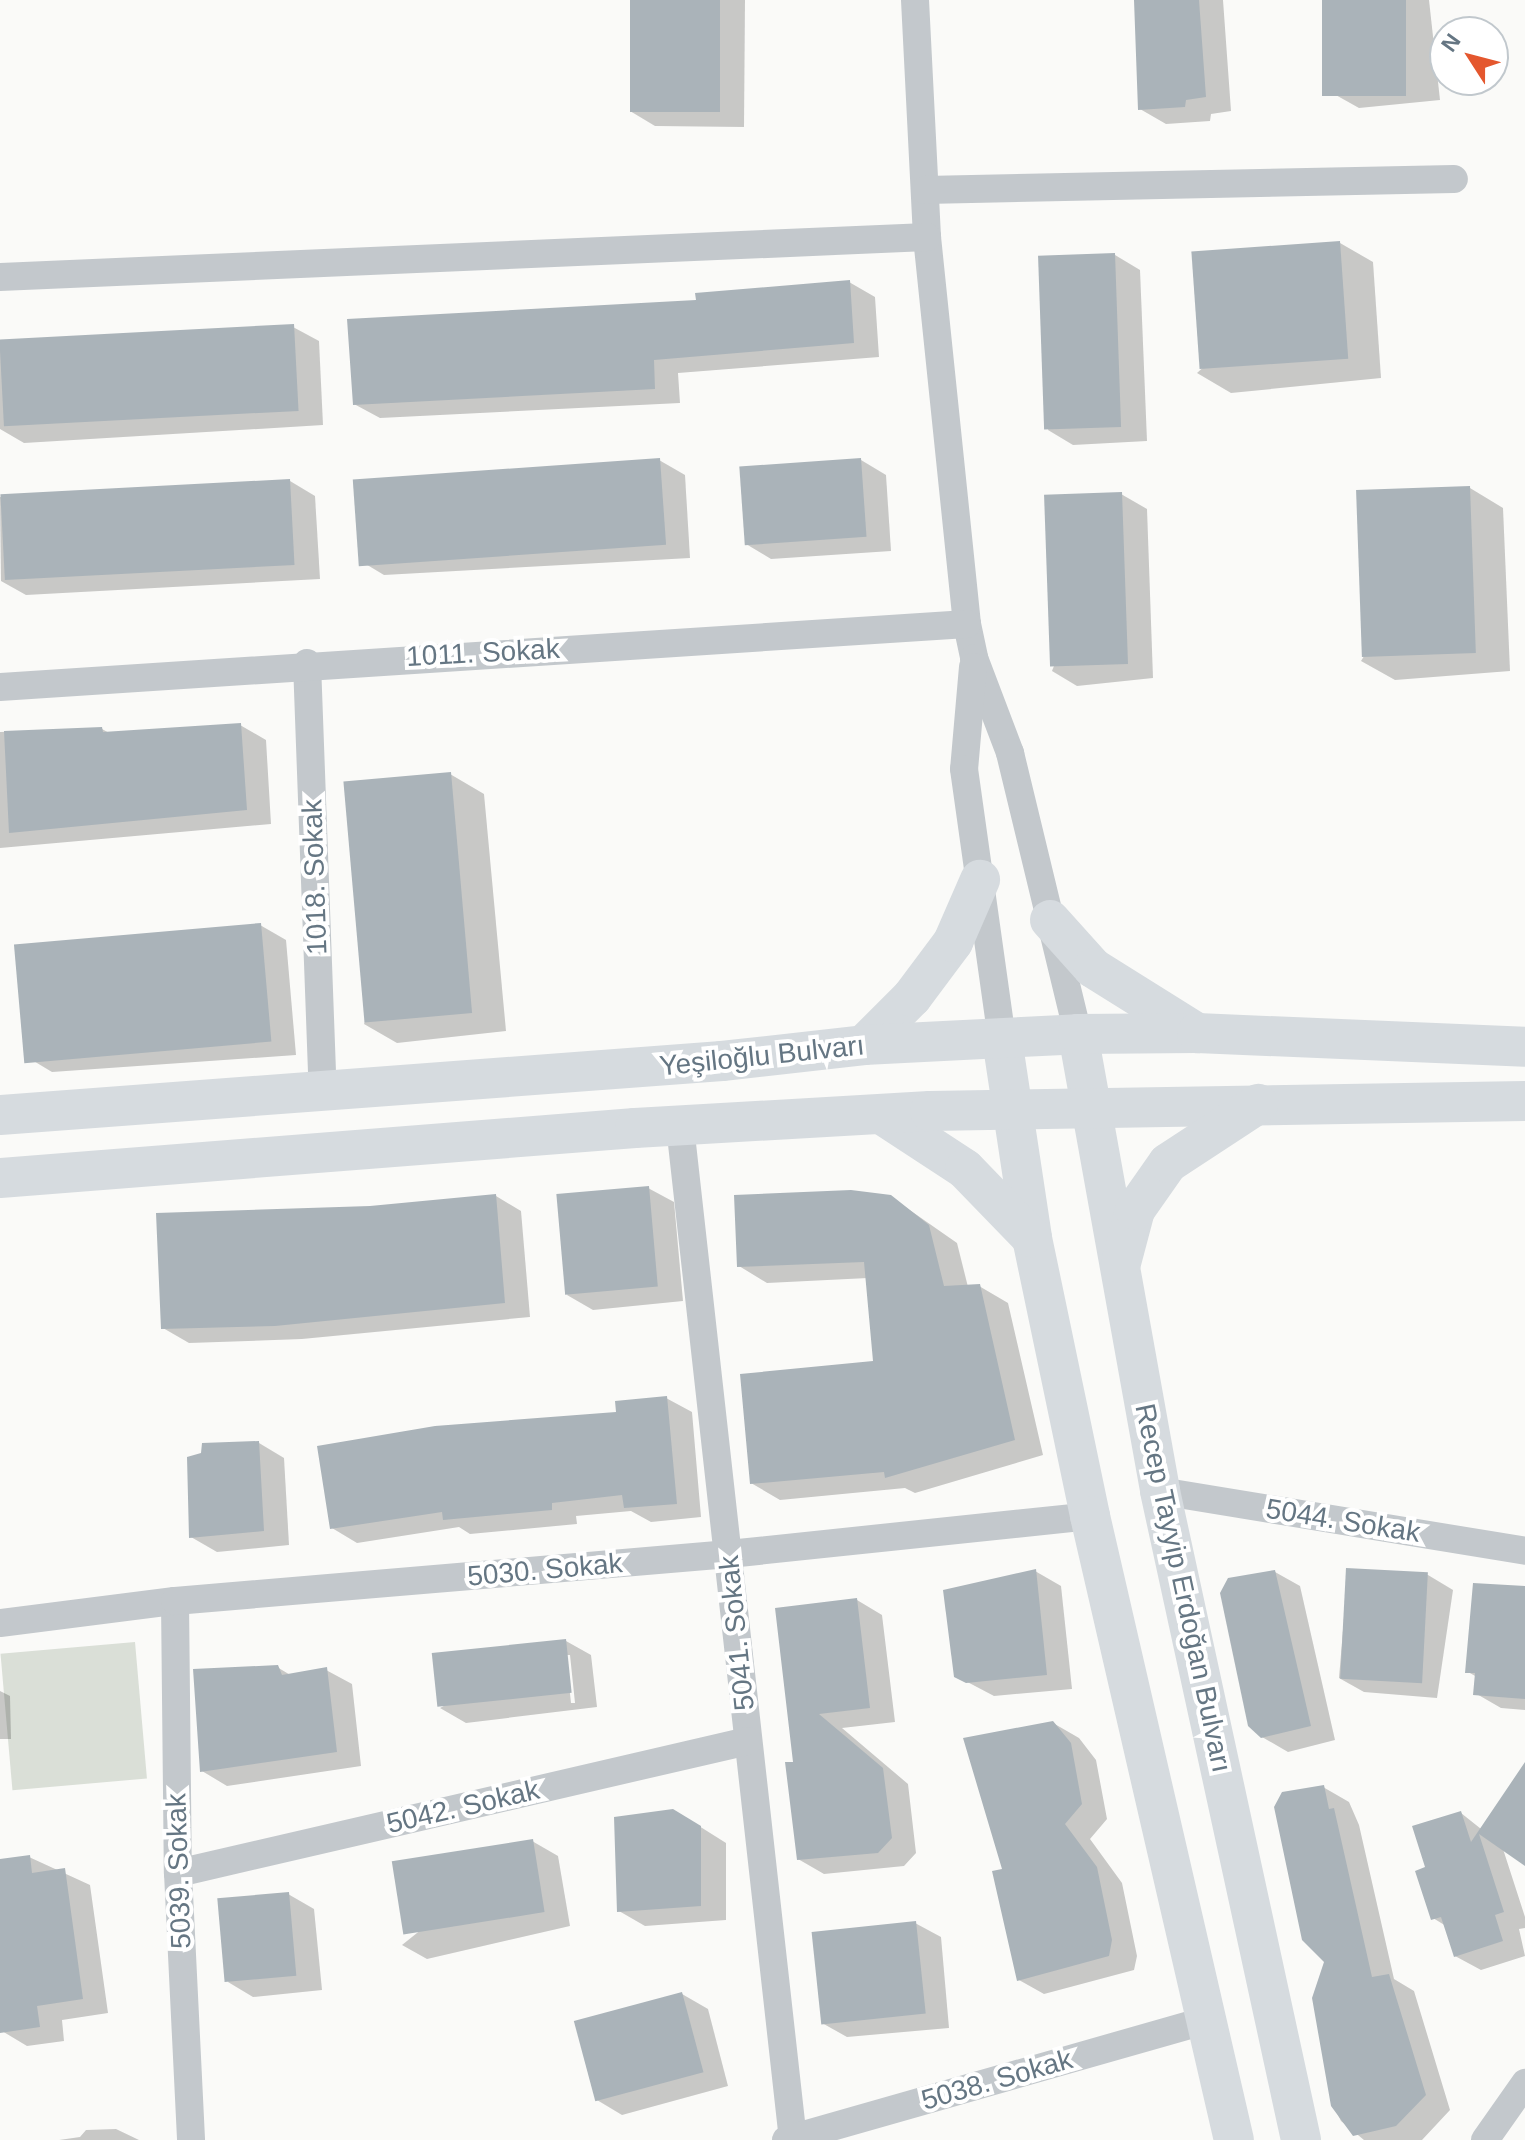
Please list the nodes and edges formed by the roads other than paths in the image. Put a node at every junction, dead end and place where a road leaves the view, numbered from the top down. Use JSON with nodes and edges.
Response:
{"nodes":[{"id":1,"x":915,"y":0,"type":"edge"},
{"id":2,"x":1454,"y":179,"type":"dead end"},
{"id":3,"x":925,"y":190,"type":"junction"},
{"id":4,"x":927,"y":237,"type":"junction"},
{"id":5,"x":0,"y":277,"type":"edge"},
{"id":6,"x":967,"y":624,"type":"junction"},
{"id":7,"x":974,"y":658,"type":"junction"},
{"id":8,"x":307,"y":663,"type":"junction"},
{"id":9,"x":0,"y":687,"type":"edge"},
{"id":10,"x":980,"y":880,"type":"junction"},
{"id":11,"x":1050,"y":920,"type":"junction"},
{"id":12,"x":1197,"y":1033,"type":"junction"},
{"id":13,"x":1078,"y":1034,"type":"junction"},
{"id":14,"x":1002,"y":1039,"type":"junction"},
{"id":15,"x":864,"y":1045,"type":"junction"},
{"id":16,"x":1525,"y":1047,"type":"edge"},
{"id":17,"x":323,"y":1092,"type":"junction"},
{"id":18,"x":1525,"y":1101,"type":"edge"},
{"id":19,"x":1258,"y":1104,"type":"junction"},
{"id":20,"x":1087,"y":1106,"type":"junction"},
{"id":21,"x":1012,"y":1110,"type":"junction"},
{"id":22,"x":881,"y":1114,"type":"junction"},
{"id":23,"x":0,"y":1115,"type":"edge"},
{"id":24,"x":680,"y":1126,"type":"junction"},
{"id":25,"x":0,"y":1178,"type":"edge"},
{"id":26,"x":1032,"y":1238,"type":"junction"},
{"id":27,"x":1119,"y":1270,"type":"junction"},
{"id":28,"x":1160,"y":1491,"type":"junction"},
{"id":29,"x":1090,"y":1516,"type":"junction"},
{"id":30,"x":1525,"y":1551,"type":"edge"},
{"id":31,"x":729,"y":1554,"type":"junction"},
{"id":32,"x":175,"y":1601,"type":"junction"},
{"id":33,"x":0,"y":1623,"type":"edge"},
{"id":34,"x":748,"y":1741,"type":"junction"},
{"id":35,"x":178,"y":1873,"type":"junction"},
{"id":36,"x":1207,"y":2020,"type":"junction"},
{"id":37,"x":1525,"y":2083,"type":"edge"},
{"id":38,"x":791,"y":2139,"type":"edge"},
{"id":39,"x":191,"y":2140,"type":"edge"},
{"id":40,"x":1234,"y":2140,"type":"edge"},
{"id":41,"x":1301,"y":2140,"type":"edge"},
{"id":42,"x":1485,"y":2140,"type":"edge"}],
"edges":[{"from":1,"to":3,"type":"street"},
{"from":2,"to":3,"type":"street"},
{"from":3,"to":4,"type":"street"},
{"from":4,"to":5,"type":"street"},
{"from":4,"to":6,"type":"street"},
{"from":6,"to":7,"type":"street"},
{"from":6,"to":8,"type":"street","name":"1011. Sokak"},
{"from":7,"to":10,"type":"street"},
{"from":7,"to":11,"type":"street"},
{"from":8,"to":9,"type":"street","name":"1011. Sokak"},
{"from":8,"to":17,"type":"street","name":"1018. Sokak"},
{"from":10,"to":14,"type":"street"},
{"from":10,"to":15,"type":"main road"},
{"from":11,"to":12,"type":"main road"},
{"from":11,"to":13,"type":"street"},
{"from":12,"to":13,"type":"main road","name":"Yeşiloğlu Bulvarı"},
{"from":12,"to":16,"type":"main road","name":"Yeşiloğlu Bulvarı"},
{"from":13,"to":14,"type":"main road","name":"Yeşiloğlu Bulvarı"},
{"from":13,"to":20,"type":"main road","name":"Recep Tayyip Erdoğan Bulvarı"},
{"from":14,"to":15,"type":"main road","name":"Yeşiloğlu Bulvarı"},
{"from":14,"to":21,"type":"main road"},
{"from":15,"to":17,"type":"main road","name":"Yeşiloğlu Bulvarı"},
{"from":17,"to":23,"type":"main road","name":"Yeşiloğlu Bulvarı"},
{"from":18,"to":19,"type":"main road"},
{"from":19,"to":20,"type":"main road"},
{"from":19,"to":27,"type":"main road"},
{"from":20,"to":21,"type":"main road"},
{"from":20,"to":27,"type":"main road","name":"Recep Tayyip Erdoğan Bulvarı"},
{"from":21,"to":22,"type":"main road"},
{"from":21,"to":26,"type":"main road"},
{"from":22,"to":24,"type":"main road"},
{"from":22,"to":26,"type":"main road"},
{"from":24,"to":25,"type":"main road"},
{"from":24,"to":31,"type":"street","name":"5041. Sokak"},
{"from":26,"to":29,"type":"main road"},
{"from":27,"to":28,"type":"main road","name":"Recep Tayyip Erdoğan Bulvarı"},
{"from":28,"to":30,"type":"street","name":"5044. Sokak"},
{"from":28,"to":41,"type":"main road","name":"Recep Tayyip Erdoğan Bulvarı"},
{"from":29,"to":31,"type":"street","name":"5030. Sokak"},
{"from":29,"to":36,"type":"main road"},
{"from":31,"to":32,"type":"street","name":"5030. Sokak"},
{"from":31,"to":34,"type":"street","name":"5041. Sokak"},
{"from":32,"to":33,"type":"street","name":"5030. Sokak"},
{"from":32,"to":35,"type":"street","name":"5039. Sokak"},
{"from":34,"to":35,"type":"street","name":"5042. Sokak"},
{"from":34,"to":38,"type":"street","name":"5041. Sokak"},
{"from":35,"to":39,"type":"street","name":"5039. Sokak"},
{"from":36,"to":38,"type":"street","name":"5038. Sokak"},
{"from":36,"to":40,"type":"main road"},
{"from":37,"to":42,"type":"street"}]}
